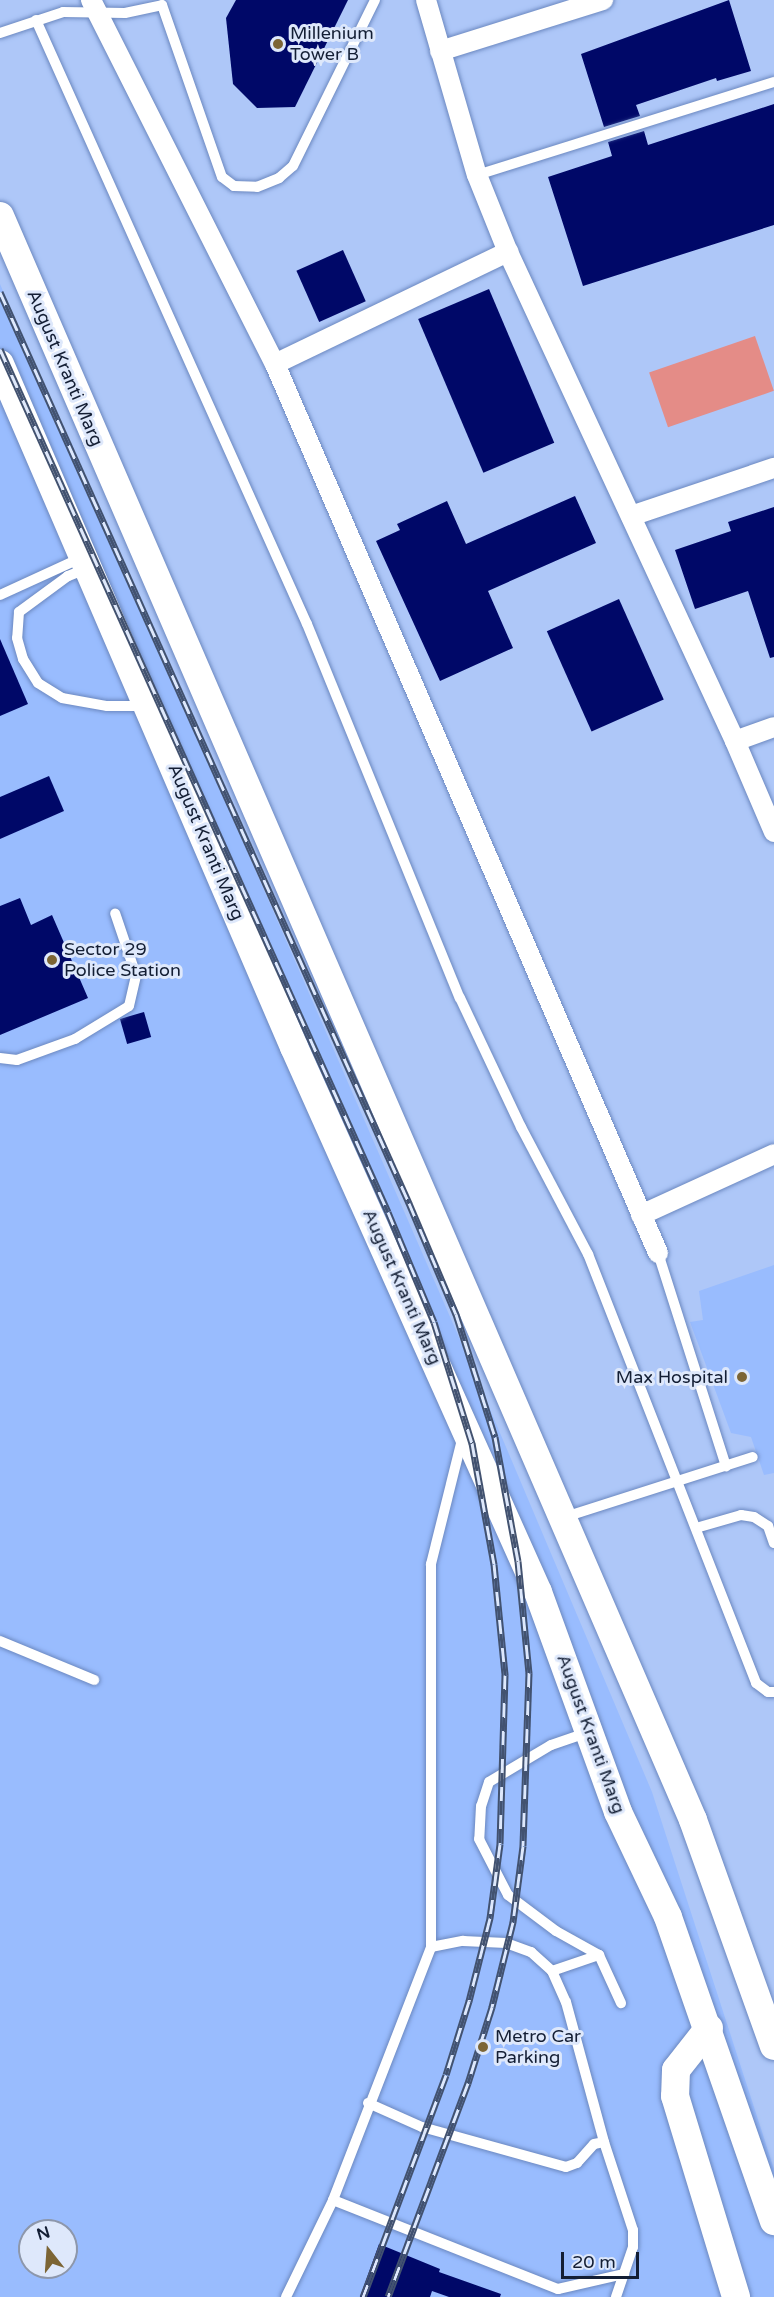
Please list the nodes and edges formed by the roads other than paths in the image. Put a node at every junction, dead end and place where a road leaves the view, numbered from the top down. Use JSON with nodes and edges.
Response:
{"nodes":[{"id":1,"x":375,"y":0,"type":"edge"},
{"id":2,"x":426,"y":0,"type":"edge"},
{"id":3,"x":603,"y":0,"type":"edge"},
{"id":4,"x":164,"y":2,"type":"edge"},
{"id":5,"x":94,"y":5,"type":"edge"},
{"id":6,"x":36,"y":20,"type":"junction"},
{"id":7,"x":0,"y":33,"type":"edge"},
{"id":8,"x":440,"y":51,"type":"junction"},
{"id":9,"x":774,"y":82,"type":"edge"},
{"id":10,"x":477,"y":175,"type":"junction"},
{"id":11,"x":3,"y":232,"type":"edge"},
{"id":12,"x":508,"y":252,"type":"junction"},
{"id":13,"x":275,"y":364,"type":"junction"},
{"id":14,"x":0,"y":365,"type":"edge"},
{"id":15,"x":774,"y":468,"type":"edge"},
{"id":16,"x":631,"y":516,"type":"junction"},
{"id":17,"x":86,"y":562,"type":"junction"},
{"id":18,"x":0,"y":595,"type":"edge"},
{"id":19,"x":147,"y":706,"type":"junction"},
{"id":20,"x":774,"y":727,"type":"edge"},
{"id":21,"x":735,"y":741,"type":"junction"},
{"id":22,"x":774,"y":832,"type":"edge"},
{"id":23,"x":115,"y":913,"type":"dead end"},
{"id":24,"x":0,"y":1058,"type":"edge"},
{"id":25,"x":774,"y":1154,"type":"edge"},
{"id":26,"x":641,"y":1215,"type":"junction"},
{"id":27,"x":658,"y":1253,"type":"joint"},
{"id":28,"x":465,"y":1429,"type":"junction"},
{"id":29,"x":753,"y":1457,"type":"dead end"},
{"id":30,"x":726,"y":1466,"type":"junction"},
{"id":31,"x":677,"y":1479,"type":"junction"},
{"id":32,"x":560,"y":1518,"type":"junction"},
{"id":33,"x":696,"y":1528,"type":"junction"},
{"id":34,"x":774,"y":1543,"type":"edge"},
{"id":35,"x":0,"y":1641,"type":"edge"},
{"id":36,"x":94,"y":1680,"type":"dead end"},
{"id":37,"x":774,"y":1692,"type":"edge"},
{"id":38,"x":589,"y":1732,"type":"junction"},
{"id":39,"x":431,"y":1947,"type":"junction"},
{"id":40,"x":599,"y":1955,"type":"junction"},
{"id":41,"x":552,"y":1971,"type":"junction"},
{"id":42,"x":621,"y":2003,"type":"dead end"},
{"id":43,"x":709,"y":2028,"type":"junction"},
{"id":44,"x":774,"y":2046,"type":"edge"},
{"id":45,"x":368,"y":2103,"type":"junction"},
{"id":46,"x":604,"y":2142,"type":"junction"},
{"id":47,"x":333,"y":2200,"type":"junction"},
{"id":48,"x":774,"y":2221,"type":"edge"},
{"id":49,"x":624,"y":2274,"type":"junction"},
{"id":50,"x":561,"y":2293,"type":"edge"},
{"id":51,"x":286,"y":2297,"type":"edge"},
{"id":52,"x":616,"y":2297,"type":"edge"},
{"id":53,"x":736,"y":2297,"type":"edge"}],
"edges":[{"from":1,"to":4,"type":"lane"},
{"from":2,"to":8,"type":"street"},
{"from":3,"to":8,"type":"street"},
{"from":4,"to":5,"type":"lane"},
{"from":5,"to":6,"type":"lane"},
{"from":5,"to":13,"type":"street"},
{"from":6,"to":7,"type":"lane"},
{"from":6,"to":31,"type":"lane"},
{"from":8,"to":10,"type":"street"},
{"from":9,"to":10,"type":"lane"},
{"from":10,"to":12,"type":"street"},
{"from":11,"to":32,"type":"main road","name":"August Kranti Marg"},
{"from":12,"to":13,"type":"street"},
{"from":12,"to":16,"type":"street"},
{"from":13,"to":26,"type":"street"},
{"from":14,"to":17,"type":"main road","name":"August Kranti Marg"},
{"from":15,"to":16,"type":"street"},
{"from":16,"to":21,"type":"street"},
{"from":17,"to":18,"type":"lane"},
{"from":17,"to":19,"type":"main road","name":"August Kranti Marg"},
{"from":17,"to":19,"type":"lane"},
{"from":19,"to":28,"type":"main road","name":"August Kranti Marg"},
{"from":20,"to":21,"type":"street"},
{"from":21,"to":22,"type":"street"},
{"from":23,"to":24,"type":"lane"},
{"from":25,"to":26,"type":"street"},
{"from":26,"to":27,"type":"street"},
{"from":27,"to":30,"type":"lane"},
{"from":28,"to":38,"type":"main road","name":"August Kranti Marg"},
{"from":28,"to":39,"type":"lane"},
{"from":29,"to":30,"type":"lane"},
{"from":30,"to":31,"type":"lane"},
{"from":31,"to":32,"type":"lane"},
{"from":31,"to":33,"type":"lane"},
{"from":32,"to":44,"type":"main road","name":"August Kranti Marg"},
{"from":33,"to":34,"type":"lane"},
{"from":33,"to":37,"type":"lane"},
{"from":35,"to":36,"type":"lane"},
{"from":38,"to":40,"type":"lane"},
{"from":38,"to":43,"type":"main road","name":"August Kranti Marg"},
{"from":39,"to":41,"type":"lane"},
{"from":39,"to":45,"type":"lane"},
{"from":40,"to":41,"type":"lane"},
{"from":40,"to":42,"type":"lane"},
{"from":41,"to":46,"type":"lane"},
{"from":43,"to":48,"type":"main road","name":"August Kranti Marg"},
{"from":43,"to":53,"type":"main road"},
{"from":45,"to":46,"type":"lane"},
{"from":45,"to":47,"type":"lane"},
{"from":46,"to":49,"type":"lane"},
{"from":47,"to":50,"type":"lane"},
{"from":47,"to":51,"type":"lane"},
{"from":49,"to":50,"type":"lane"},
{"from":49,"to":52,"type":"lane"}]}
